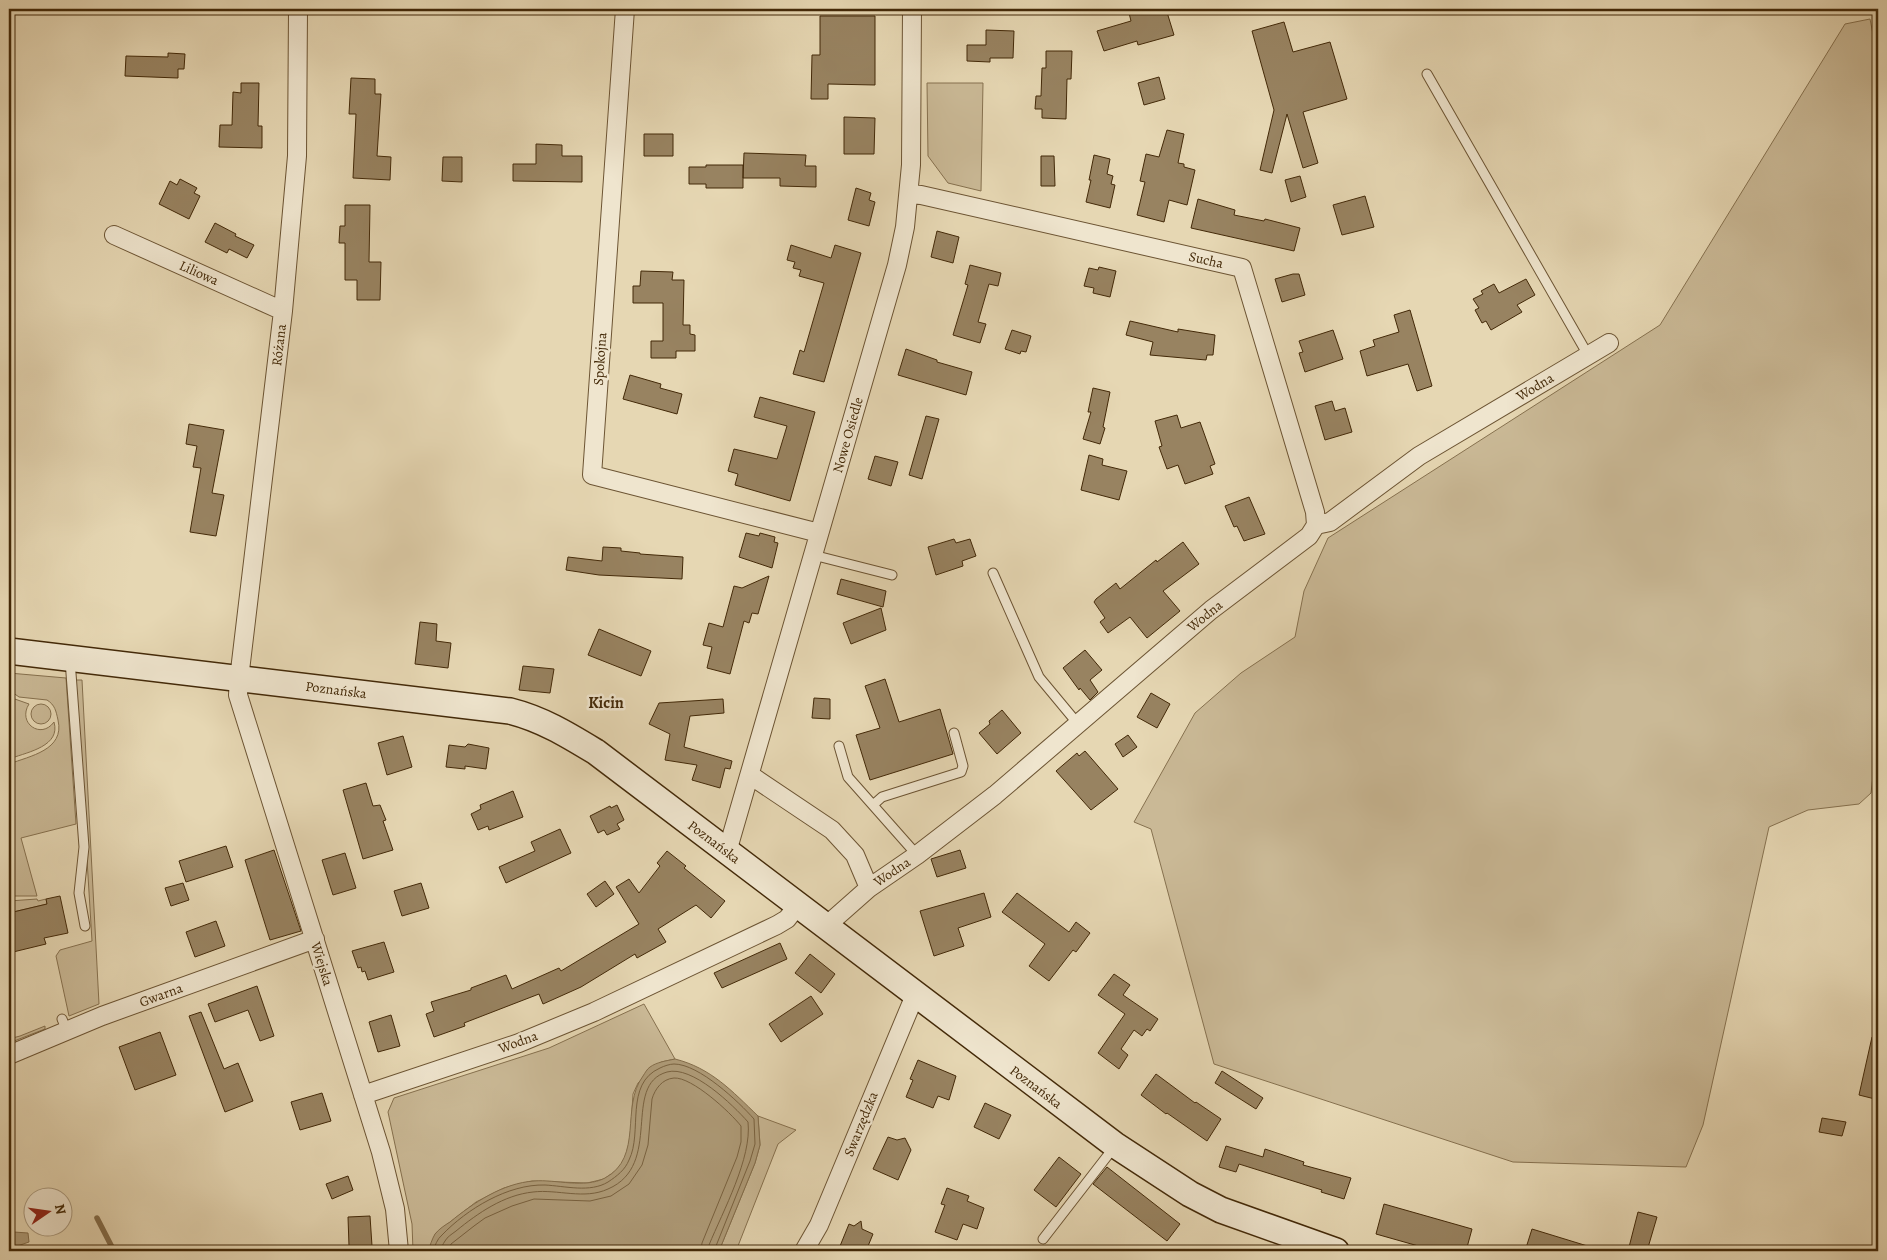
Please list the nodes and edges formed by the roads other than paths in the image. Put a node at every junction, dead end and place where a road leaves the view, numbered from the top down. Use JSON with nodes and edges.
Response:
{"nodes":[{"id":1,"x":298,"y":9,"type":"edge"},
{"id":2,"x":625,"y":9,"type":"edge"},
{"id":3,"x":912,"y":9,"type":"edge"},
{"id":4,"x":1427,"y":74,"type":"dead end"},
{"id":5,"x":909,"y":194,"type":"junction"},
{"id":6,"x":114,"y":235,"type":"dead end"},
{"id":7,"x":283,"y":311,"type":"junction"},
{"id":8,"x":1609,"y":343,"type":"dead end"},
{"id":9,"x":1588,"y":355,"type":"junction"},
{"id":10,"x":1316,"y":525,"type":"junction"},
{"id":11,"x":819,"y":533,"type":"junction"},
{"id":12,"x":813,"y":555,"type":"junction"},
{"id":13,"x":993,"y":573,"type":"dead end"},
{"id":14,"x":892,"y":575,"type":"dead end"},
{"id":15,"x":9,"y":651,"type":"edge"},
{"id":16,"x":70,"y":658,"type":"junction"},
{"id":17,"x":239,"y":679,"type":"junction"},
{"id":18,"x":1078,"y":724,"type":"junction"},
{"id":19,"x":954,"y":733,"type":"dead end"},
{"id":20,"x":839,"y":746,"type":"dead end"},
{"id":21,"x":750,"y":775,"type":"junction"},
{"id":22,"x":873,"y":805,"type":"junction"},
{"id":23,"x":727,"y":852,"type":"junction"},
{"id":24,"x":917,"y":855,"type":"junction"},
{"id":25,"x":869,"y":888,"type":"junction"},
{"id":26,"x":798,"y":905,"type":"junction"},
{"id":27,"x":85,"y":926,"type":"dead end"},
{"id":28,"x":826,"y":926,"type":"junction"},
{"id":29,"x":314,"y":939,"type":"junction"},
{"id":30,"x":915,"y":995,"type":"junction"},
{"id":31,"x":9,"y":1055,"type":"edge"},
{"id":32,"x":363,"y":1095,"type":"junction"},
{"id":33,"x":1115,"y":1145,"type":"junction"},
{"id":34,"x":1043,"y":1239,"type":"dead end"},
{"id":35,"x":399,"y":1251,"type":"edge"},
{"id":36,"x":804,"y":1251,"type":"edge"},
{"id":37,"x":1336,"y":1251,"type":"edge"}],
"edges":[{"from":1,"to":7,"type":"street","name":"Różana"},
{"from":2,"to":11,"type":"street","name":"Spokojna"},
{"from":3,"to":5,"type":"street","name":"Nowe Osiedle"},
{"from":4,"to":9,"type":"lane"},
{"from":5,"to":10,"type":"street","name":"Sucha"},
{"from":5,"to":11,"type":"street","name":"Nowe Osiedle"},
{"from":6,"to":7,"type":"street","name":"Liliowa"},
{"from":7,"to":17,"type":"street","name":"Różana"},
{"from":8,"to":9,"type":"street","name":"Wodna"},
{"from":9,"to":10,"type":"street","name":"Wodna"},
{"from":10,"to":18,"type":"street","name":"Wodna"},
{"from":11,"to":12,"type":"street","name":"Nowe Osiedle"},
{"from":12,"to":14,"type":"lane"},
{"from":12,"to":21,"type":"street","name":"Nowe Osiedle"},
{"from":13,"to":18,"type":"lane"},
{"from":15,"to":16,"type":"street","name":"Poznańska"},
{"from":16,"to":17,"type":"street","name":"Poznańska"},
{"from":16,"to":27,"type":"lane"},
{"from":17,"to":23,"type":"street","name":"Poznańska"},
{"from":17,"to":29,"type":"street","name":"Wiejska"},
{"from":18,"to":24,"type":"street","name":"Wodna"},
{"from":19,"to":22,"type":"lane"},
{"from":20,"to":22,"type":"lane"},
{"from":21,"to":23,"type":"street","name":"Nowe Osiedle"},
{"from":21,"to":25,"type":"street"},
{"from":22,"to":24,"type":"lane"},
{"from":23,"to":26,"type":"street","name":"Poznańska"},
{"from":24,"to":25,"type":"street","name":"Wodna"},
{"from":25,"to":28,"type":"street","name":"Wodna"},
{"from":26,"to":28,"type":"street","name":"Poznańska"},
{"from":26,"to":32,"type":"street","name":"Wodna"},
{"from":28,"to":30,"type":"street","name":"Poznańska"},
{"from":29,"to":31,"type":"street","name":"Gwarna"},
{"from":29,"to":32,"type":"street","name":"Wiejska"},
{"from":30,"to":33,"type":"street","name":"Poznańska"},
{"from":30,"to":36,"type":"street","name":"Swarzędzka"},
{"from":32,"to":35,"type":"street","name":"Wiejska"},
{"from":33,"to":34,"type":"lane"},
{"from":33,"to":37,"type":"street","name":"Poznańska"}]}
